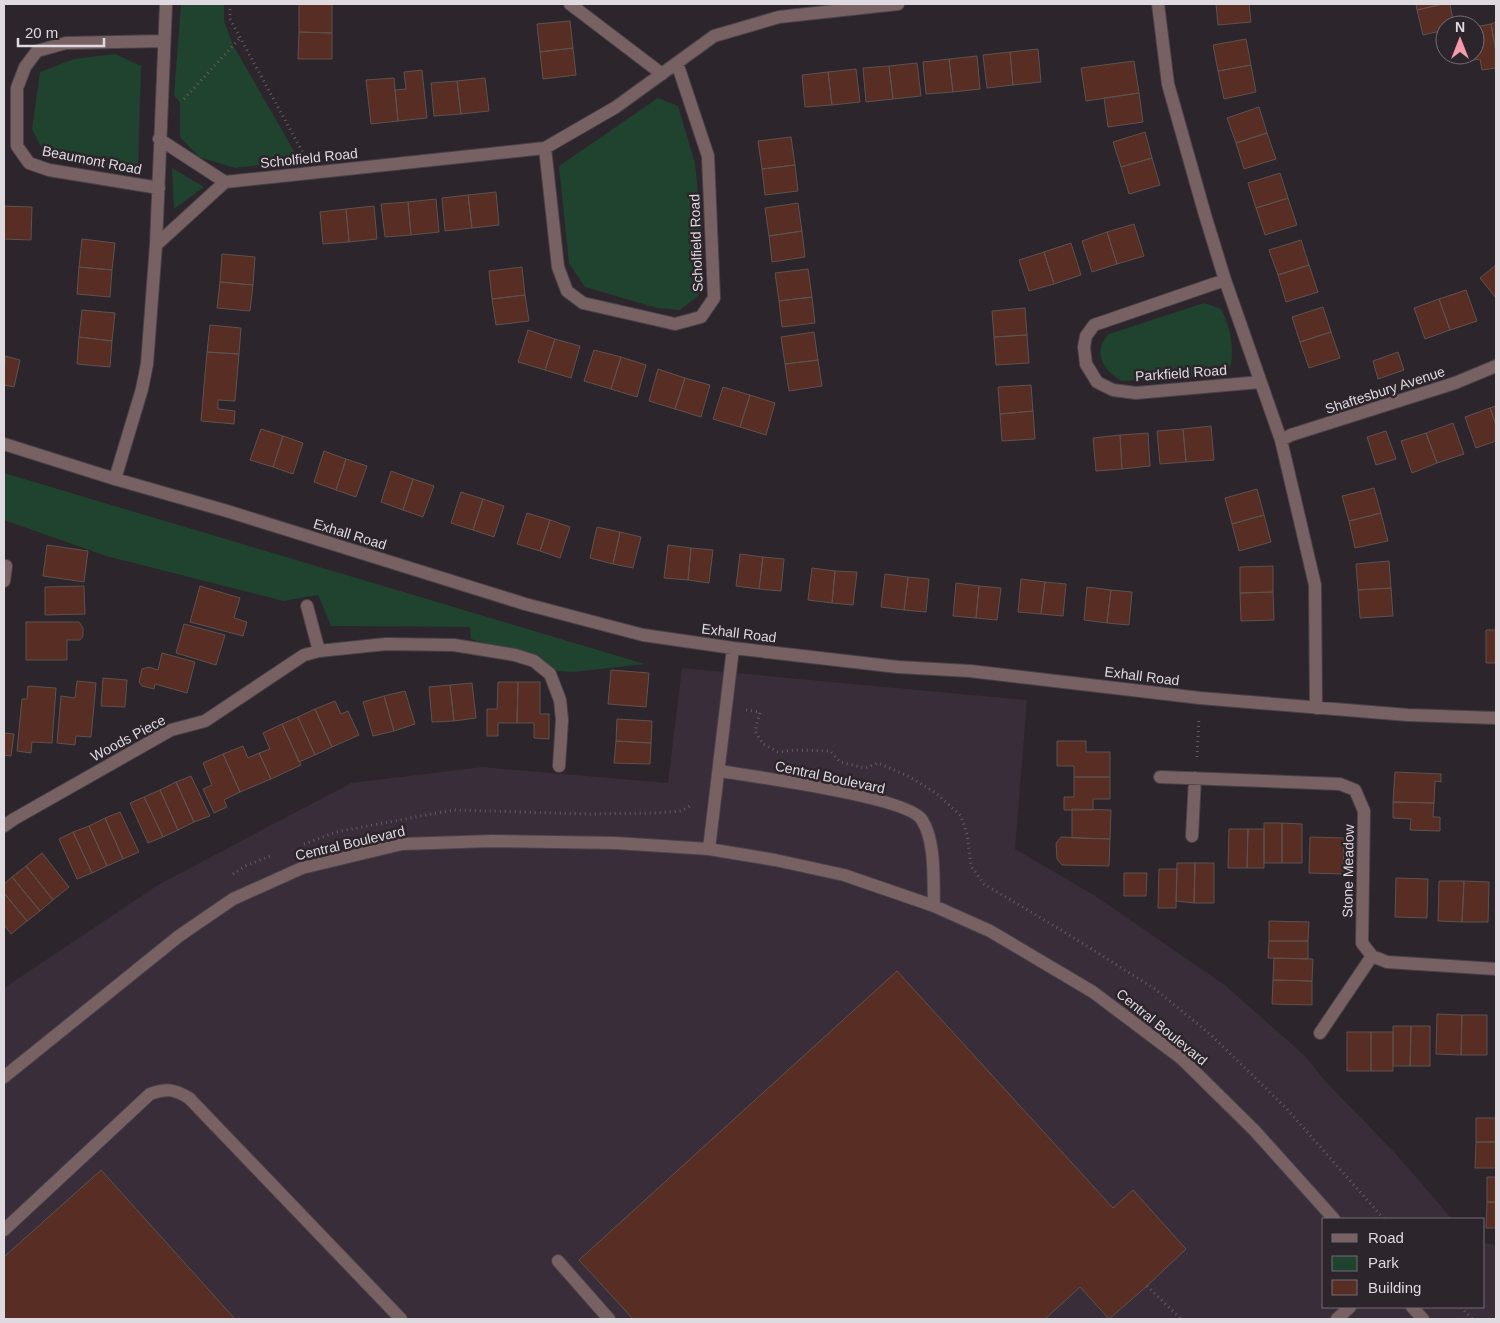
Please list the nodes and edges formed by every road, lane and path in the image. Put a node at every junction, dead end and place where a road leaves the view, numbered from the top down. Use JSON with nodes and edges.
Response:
{"nodes":[{"id":1,"x":166,"y":4,"type":"edge"},
{"id":2,"x":230,"y":4,"type":"edge"},
{"id":3,"x":570,"y":4,"type":"edge"},
{"id":4,"x":898,"y":4,"type":"edge"},
{"id":5,"x":1158,"y":4,"type":"edge"},
{"id":6,"x":240,"y":38,"type":"junction"},
{"id":7,"x":164,"y":41,"type":"junction"},
{"id":8,"x":677,"y":63,"type":"junction"},
{"id":9,"x":662,"y":74,"type":"junction"},
{"id":10,"x":160,"y":122,"type":"junction"},
{"id":11,"x":159,"y":139,"type":"junction"},
{"id":12,"x":546,"y":148,"type":"junction"},
{"id":13,"x":314,"y":173,"type":"junction"},
{"id":14,"x":225,"y":182,"type":"junction"},
{"id":15,"x":158,"y":188,"type":"junction"},
{"id":16,"x":156,"y":245,"type":"junction"},
{"id":17,"x":1225,"y":280,"type":"junction"},
{"id":18,"x":1496,"y":366,"type":"edge"},
{"id":19,"x":1260,"y":382,"type":"junction"},
{"id":20,"x":1281,"y":440,"type":"junction"},
{"id":21,"x":4,"y":444,"type":"edge"},
{"id":22,"x":115,"y":479,"type":"junction"},
{"id":23,"x":6,"y":566,"type":"dead end"},
{"id":24,"x":4,"y":581,"type":"edge"},
{"id":25,"x":307,"y":606,"type":"dead end"},
{"id":26,"x":733,"y":648,"type":"junction"},
{"id":27,"x":319,"y":651,"type":"junction"},
{"id":28,"x":1200,"y":698,"type":"junction"},
{"id":29,"x":726,"y":706,"type":"junction"},
{"id":30,"x":1316,"y":708,"type":"junction"},
{"id":31,"x":1496,"y":718,"type":"edge"},
{"id":32,"x":559,"y":766,"type":"dead end"},
{"id":33,"x":719,"y":771,"type":"junction"},
{"id":34,"x":1160,"y":776,"type":"dead end"},
{"id":35,"x":1196,"y":778,"type":"junction"},
{"id":36,"x":694,"y":800,"type":"dead end"},
{"id":37,"x":4,"y":826,"type":"edge"},
{"id":38,"x":1192,"y":836,"type":"dead end"},
{"id":39,"x":300,"y":846,"type":"dead end"},
{"id":40,"x":709,"y":849,"type":"junction"},
{"id":41,"x":281,"y":852,"type":"dead end"},
{"id":42,"x":230,"y":876,"type":"dead end"},
{"id":43,"x":934,"y":906,"type":"junction"},
{"id":44,"x":1372,"y":956,"type":"junction"},
{"id":45,"x":1496,"y":969,"type":"edge"},
{"id":46,"x":1320,"y":1033,"type":"dead end"},
{"id":47,"x":4,"y":1077,"type":"edge"},
{"id":48,"x":1333,"y":1218,"type":"edge"},
{"id":49,"x":1383,"y":1218,"type":"edge"},
{"id":50,"x":4,"y":1230,"type":"edge"},
{"id":51,"x":558,"y":1261,"type":"dead end"},
{"id":52,"x":1148,"y":1286,"type":"dead end"},
{"id":53,"x":1349,"y":1308,"type":"edge"},
{"id":54,"x":1413,"y":1308,"type":"edge"},
{"id":55,"x":1462,"y":1308,"type":"edge"},
{"id":56,"x":401,"y":1319,"type":"edge"},
{"id":57,"x":609,"y":1319,"type":"edge"},
{"id":58,"x":1180,"y":1319,"type":"edge"},
{"id":59,"x":1337,"y":1319,"type":"edge"},
{"id":60,"x":1423,"y":1319,"type":"edge"},
{"id":61,"x":1472,"y":1319,"type":"edge"}],
"edges":[{"from":1,"to":7,"type":"street","name":"Beaumont Road"},
{"from":2,"to":6,"type":"path"},
{"from":3,"to":9,"type":"street"},
{"from":4,"to":8,"type":"street","name":"Scholfield Road"},
{"from":5,"to":17,"type":"street"},
{"from":6,"to":10,"type":"path"},
{"from":6,"to":13,"type":"path"},
{"from":7,"to":10,"type":"street","name":"Beaumont Road"},
{"from":7,"to":15,"type":"street","name":"Beaumont Road"},
{"from":8,"to":9,"type":"street","name":"Scholfield Road"},
{"from":8,"to":12,"type":"street","name":"Scholfield Road"},
{"from":9,"to":12,"type":"street","name":"Scholfield Road"},
{"from":10,"to":11,"type":"street","name":"Beaumont Road"},
{"from":11,"to":14,"type":"street"},
{"from":11,"to":15,"type":"street","name":"Beaumont Road"},
{"from":12,"to":13,"type":"street","name":"Scholfield Road"},
{"from":13,"to":14,"type":"street","name":"Scholfield Road"},
{"from":14,"to":16,"type":"street"},
{"from":15,"to":16,"type":"street","name":"Beaumont Road"},
{"from":16,"to":22,"type":"street","name":"Beaumont Road"},
{"from":17,"to":19,"type":"street"},
{"from":17,"to":19,"type":"street","name":"Parkfield Road"},
{"from":18,"to":20,"type":"street","name":"Shaftesbury Avenue"},
{"from":19,"to":20,"type":"street"},
{"from":20,"to":30,"type":"street"},
{"from":21,"to":22,"type":"street","name":"Exhall Road"},
{"from":22,"to":26,"type":"street","name":"Exhall Road"},
{"from":23,"to":24,"type":"street"},
{"from":25,"to":27,"type":"street"},
{"from":26,"to":28,"type":"street","name":"Exhall Road"},
{"from":26,"to":29,"type":"street"},
{"from":27,"to":32,"type":"street","name":"Woods Piece"},
{"from":27,"to":37,"type":"street","name":"Woods Piece"},
{"from":28,"to":30,"type":"street","name":"Exhall Road"},
{"from":28,"to":35,"type":"path"},
{"from":29,"to":33,"type":"street"},
{"from":29,"to":49,"type":"path"},
{"from":30,"to":31,"type":"street","name":"Exhall Road"},
{"from":33,"to":40,"type":"street"},
{"from":33,"to":43,"type":"street","name":"Central Boulevard"},
{"from":34,"to":35,"type":"street","name":"Stone Meadow"},
{"from":35,"to":38,"type":"street"},
{"from":35,"to":44,"type":"street","name":"Stone Meadow"},
{"from":36,"to":39,"type":"path"},
{"from":40,"to":43,"type":"street","name":"Central Boulevard"},
{"from":40,"to":47,"type":"street","name":"Central Boulevard"},
{"from":41,"to":42,"type":"path"},
{"from":43,"to":48,"type":"street","name":"Central Boulevard"},
{"from":44,"to":45,"type":"street"},
{"from":44,"to":46,"type":"street"},
{"from":50,"to":56,"type":"street"},
{"from":51,"to":57,"type":"street"},
{"from":52,"to":58,"type":"path"},
{"from":53,"to":59,"type":"street"},
{"from":54,"to":60,"type":"street"},
{"from":55,"to":61,"type":"path"}]}
